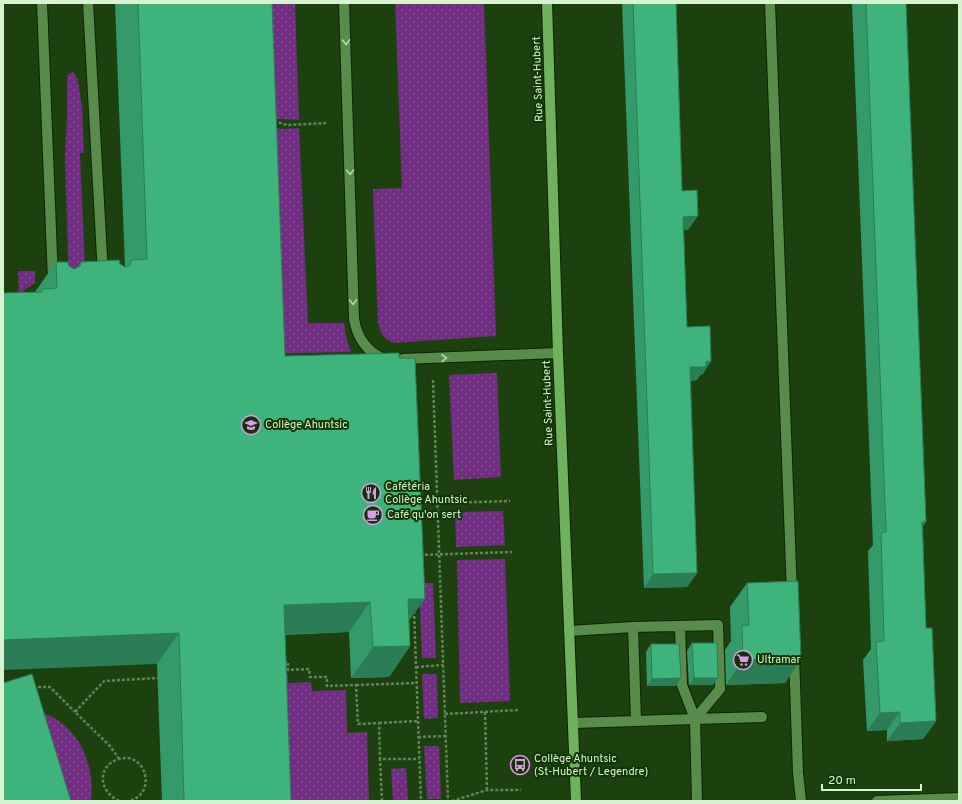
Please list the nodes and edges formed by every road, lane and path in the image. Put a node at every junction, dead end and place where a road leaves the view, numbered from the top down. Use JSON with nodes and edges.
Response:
{"nodes":[{"id":1,"x":42,"y":3,"type":"edge"},
{"id":2,"x":88,"y":3,"type":"edge"},
{"id":3,"x":344,"y":3,"type":"edge"},
{"id":4,"x":547,"y":3,"type":"edge"},
{"id":5,"x":770,"y":3,"type":"edge"},
{"id":6,"x":270,"y":121,"type":"edge"},
{"id":7,"x":299,"y":125,"type":"dead end"},
{"id":8,"x":104,"y":283,"type":"edge"},
{"id":9,"x":53,"y":293,"type":"edge"},
{"id":10,"x":558,"y":353,"type":"junction"},
{"id":11,"x":426,"y":381,"type":"dead end"},
{"id":12,"x":510,"y":501,"type":"dead end"},
{"id":13,"x":438,"y":503,"type":"junction"},
{"id":14,"x":417,"y":504,"type":"edge"},
{"id":15,"x":512,"y":552,"type":"dead end"},
{"id":16,"x":440,"y":554,"type":"junction"},
{"id":17,"x":419,"y":555,"type":"edge"},
{"id":18,"x":414,"y":603,"type":"edge"},
{"id":19,"x":792,"y":606,"type":"edge"},
{"id":20,"x":680,"y":627,"type":"junction"},
{"id":21,"x":633,"y":628,"type":"junction"},
{"id":22,"x":569,"y":631,"type":"junction"},
{"id":23,"x":794,"y":646,"type":"edge"},
{"id":24,"x":282,"y":662,"type":"edge"},
{"id":25,"x":443,"y":665,"type":"junction"},
{"id":26,"x":416,"y":667,"type":"junction"},
{"id":27,"x":158,"y":678,"type":"dead end"},
{"id":28,"x":416,"y":682,"type":"junction"},
{"id":29,"x":356,"y":685,"type":"junction"},
{"id":30,"x":26,"y":686,"type":"edge"},
{"id":31,"x":518,"y":710,"type":"dead end"},
{"id":32,"x":75,"y":712,"type":"junction"},
{"id":33,"x":485,"y":712,"type":"junction"},
{"id":34,"x":444,"y":714,"type":"junction"},
{"id":35,"x":762,"y":717,"type":"dead end"},
{"id":36,"x":695,"y":719,"type":"junction"},
{"id":37,"x":418,"y":721,"type":"junction"},
{"id":38,"x":636,"y":721,"type":"junction"},
{"id":39,"x":378,"y":723,"type":"junction"},
{"id":40,"x":572,"y":723,"type":"junction"},
{"id":41,"x":445,"y":736,"type":"junction"},
{"id":42,"x":418,"y":737,"type":"junction"},
{"id":43,"x":119,"y":759,"type":"junction"},
{"id":44,"x":380,"y":759,"type":"junction"},
{"id":45,"x":419,"y":759,"type":"junction"},
{"id":46,"x":487,"y":790,"type":"junction"},
{"id":47,"x":521,"y":790,"type":"dead end"},
{"id":48,"x":959,"y":798,"type":"edge"},
{"id":49,"x":116,"y":800,"type":"edge"},
{"id":50,"x":130,"y":801,"type":"edge"},
{"id":51,"x":382,"y":801,"type":"edge"},
{"id":52,"x":421,"y":801,"type":"edge"},
{"id":53,"x":448,"y":801,"type":"edge"},
{"id":54,"x":452,"y":801,"type":"edge"},
{"id":55,"x":576,"y":801,"type":"edge"},
{"id":56,"x":697,"y":801,"type":"edge"},
{"id":57,"x":801,"y":801,"type":"edge"},
{"id":58,"x":876,"y":801,"type":"edge"}],
"edges":[{"from":1,"to":9,"type":"street"},
{"from":2,"to":8,"type":"street"},
{"from":3,"to":10,"type":"street","one_way":true},
{"from":4,"to":10,"type":"main road","name":"Rue Saint-Hubert"},
{"from":5,"to":19,"type":"street"},
{"from":6,"to":7,"type":"path"},
{"from":10,"to":22,"type":"main road","name":"Rue Saint-Hubert"},
{"from":11,"to":13,"type":"path"},
{"from":12,"to":13,"type":"path"},
{"from":13,"to":14,"type":"path"},
{"from":13,"to":16,"type":"path"},
{"from":15,"to":16,"type":"path"},
{"from":16,"to":17,"type":"path"},
{"from":16,"to":25,"type":"path"},
{"from":18,"to":26,"type":"path"},
{"from":20,"to":21,"type":"street"},
{"from":20,"to":36,"type":"street"},
{"from":20,"to":36,"type":"street"},
{"from":21,"to":22,"type":"street"},
{"from":21,"to":38,"type":"street"},
{"from":22,"to":40,"type":"main road","name":"Rue Saint-Hubert"},
{"from":23,"to":57,"type":"street"},
{"from":24,"to":29,"type":"path"},
{"from":25,"to":26,"type":"path"},
{"from":25,"to":34,"type":"path"},
{"from":26,"to":28,"type":"path"},
{"from":27,"to":32,"type":"path"},
{"from":28,"to":29,"type":"path"},
{"from":28,"to":37,"type":"path"},
{"from":29,"to":39,"type":"path"},
{"from":30,"to":32,"type":"path"},
{"from":31,"to":33,"type":"path"},
{"from":32,"to":43,"type":"path"},
{"from":33,"to":34,"type":"path"},
{"from":33,"to":46,"type":"path"},
{"from":34,"to":41,"type":"path"},
{"from":35,"to":36,"type":"street"},
{"from":36,"to":38,"type":"street"},
{"from":36,"to":56,"type":"street"},
{"from":37,"to":39,"type":"path"},
{"from":37,"to":42,"type":"path"},
{"from":38,"to":40,"type":"street"},
{"from":39,"to":44,"type":"path"},
{"from":40,"to":55,"type":"main road","name":"Rue Saint-Hubert"},
{"from":41,"to":42,"type":"path"},
{"from":41,"to":53,"type":"path"},
{"from":42,"to":45,"type":"path"},
{"from":43,"to":49,"type":"path"},
{"from":43,"to":50,"type":"path"},
{"from":44,"to":45,"type":"path"},
{"from":44,"to":51,"type":"path"},
{"from":45,"to":52,"type":"path"},
{"from":46,"to":47,"type":"path"},
{"from":46,"to":54,"type":"path"},
{"from":48,"to":58,"type":"street"}]}
